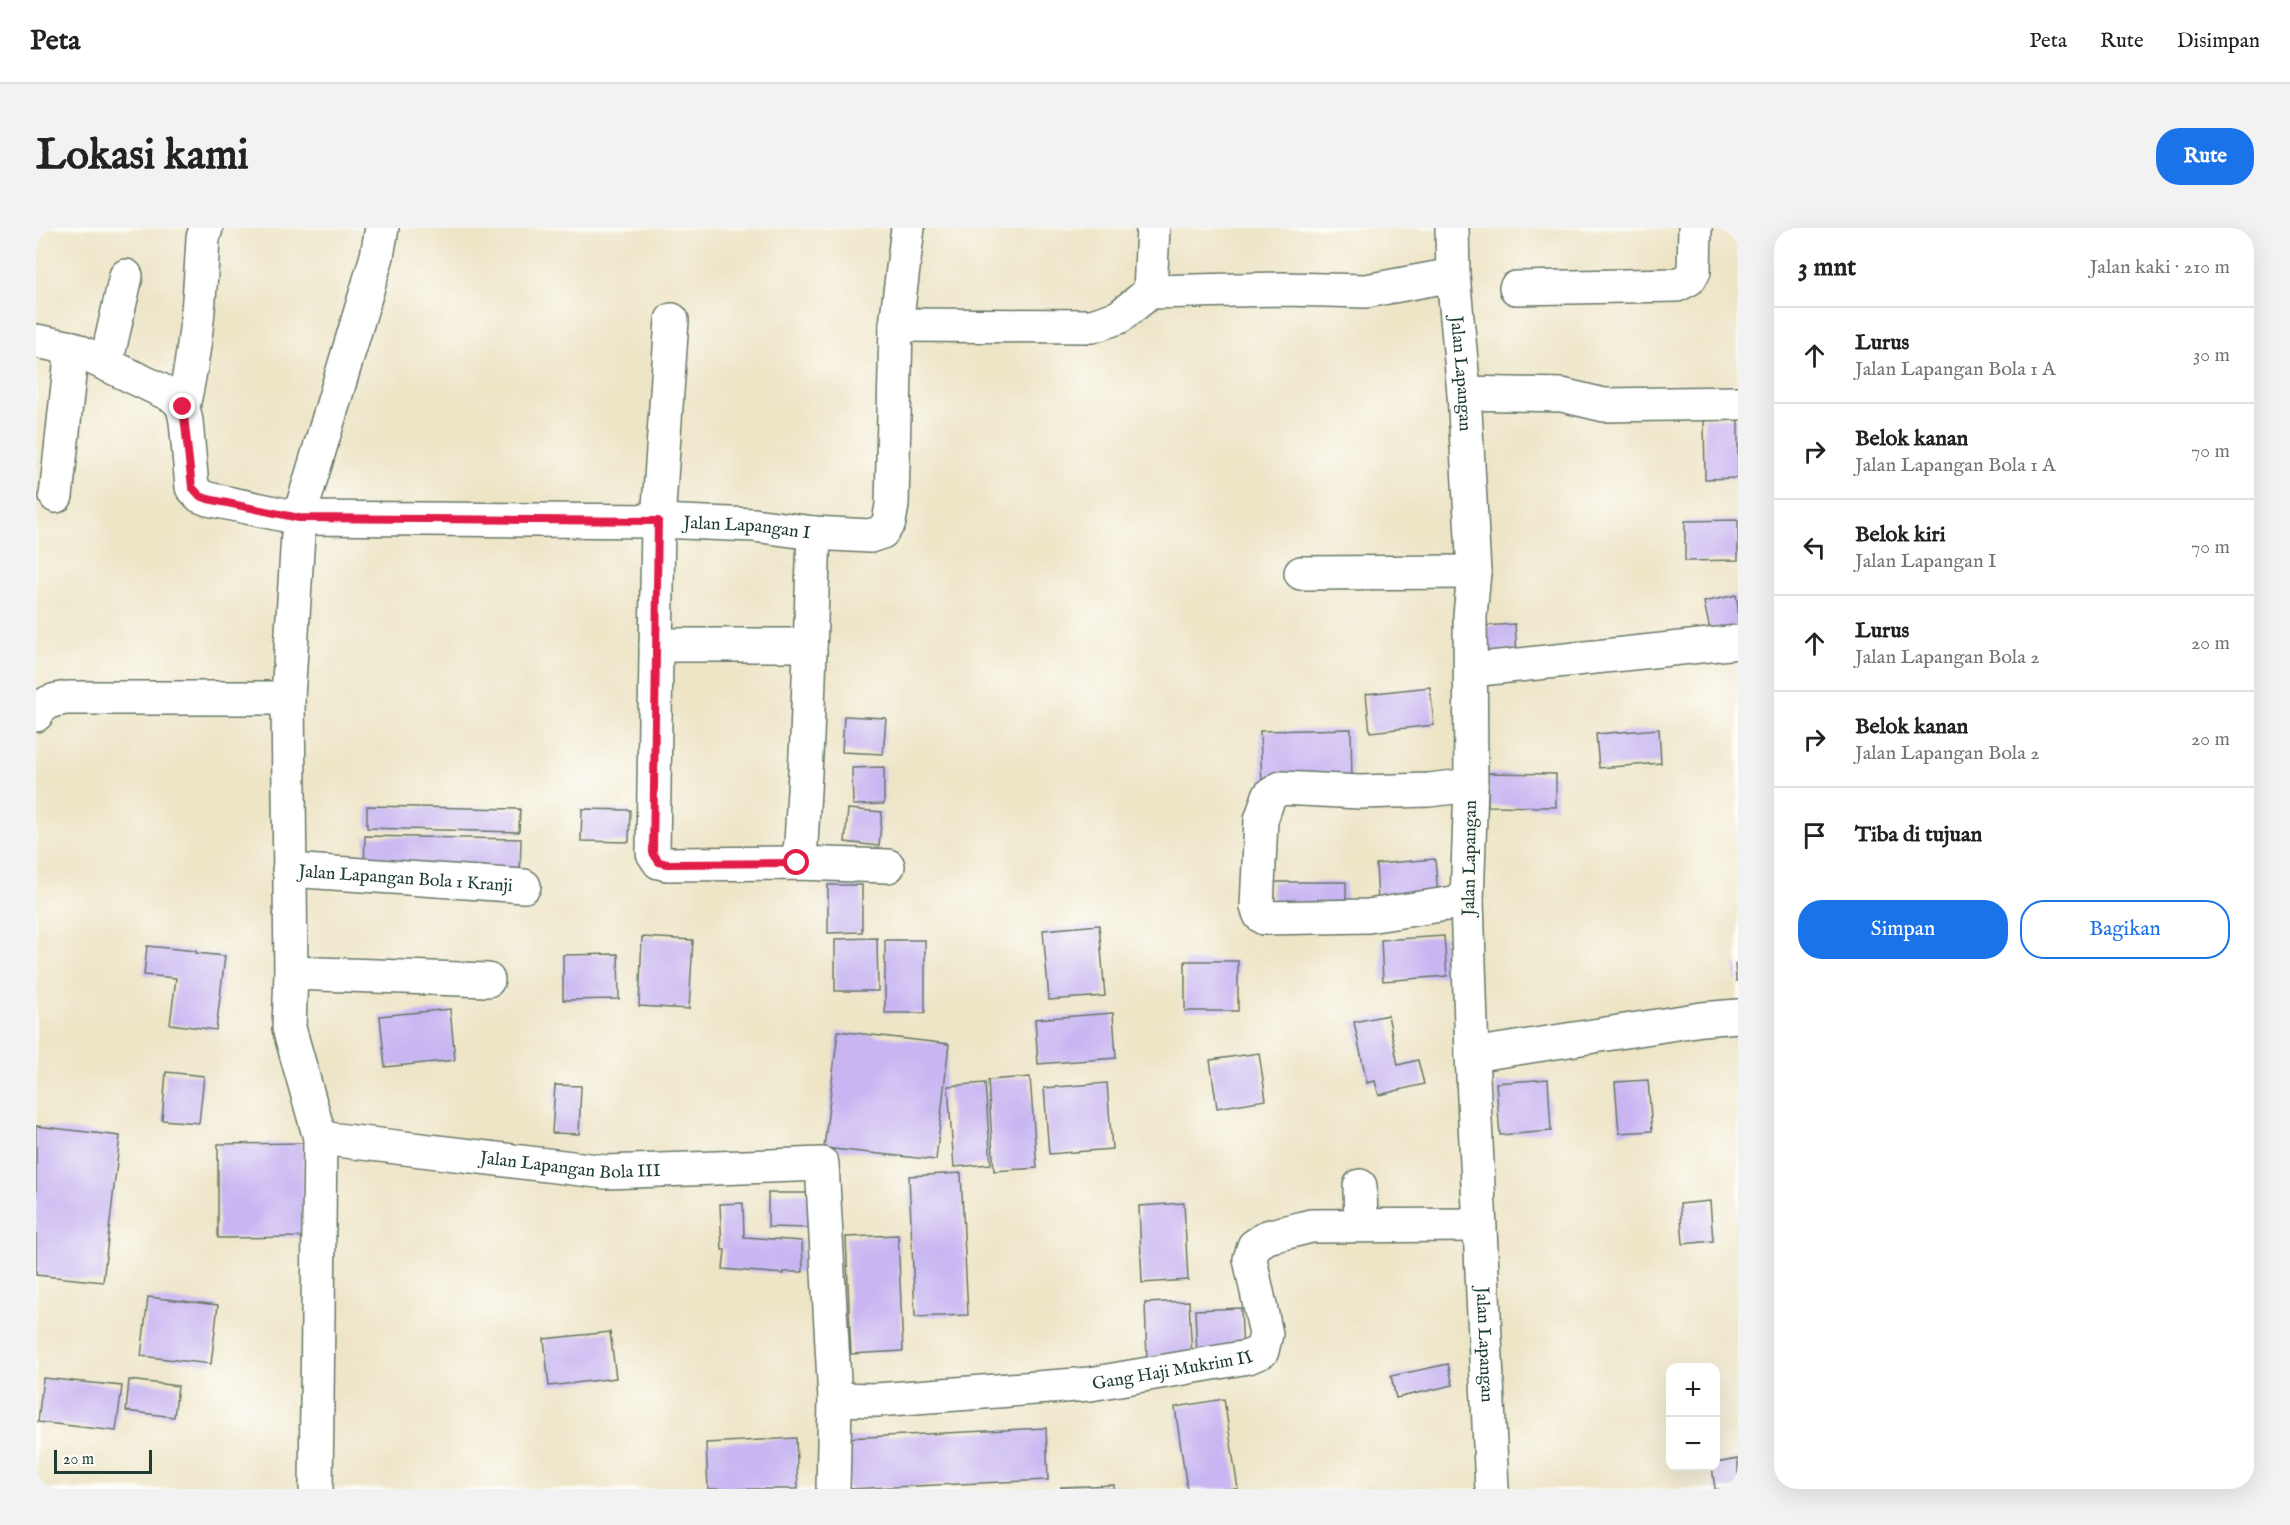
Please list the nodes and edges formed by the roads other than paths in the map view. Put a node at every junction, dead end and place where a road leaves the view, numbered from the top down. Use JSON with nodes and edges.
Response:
{"nodes":[{"id":1,"x":206,"y":228,"type":"edge"},
{"id":2,"x":382,"y":228,"type":"edge"},
{"id":3,"x":908,"y":228,"type":"edge"},
{"id":4,"x":1153,"y":228,"type":"edge"},
{"id":5,"x":1452,"y":228,"type":"edge"},
{"id":6,"x":1695,"y":228,"type":"edge"},
{"id":7,"x":1453,"y":275,"type":"junction"},
{"id":8,"x":126,"y":276,"type":"dead end"},
{"id":9,"x":1515,"y":288,"type":"dead end"},
{"id":10,"x":1150,"y":292,"type":"junction"},
{"id":11,"x":672,"y":320,"type":"dead end"},
{"id":12,"x":896,"y":326,"type":"junction"},
{"id":13,"x":36,"y":341,"type":"edge"},
{"id":14,"x":72,"y":348,"type":"junction"},
{"id":15,"x":106,"y":364,"type":"junction"},
{"id":16,"x":1464,"y":393,"type":"junction"},
{"id":17,"x":1738,"y":404,"type":"edge"},
{"id":18,"x":183,"y":407,"type":"junction"},
{"id":19,"x":56,"y":496,"type":"dead end"},
{"id":20,"x":299,"y":518,"type":"junction"},
{"id":21,"x":658,"y":521,"type":"junction"},
{"id":22,"x":814,"y":533,"type":"junction"},
{"id":23,"x":1474,"y":572,"type":"junction"},
{"id":24,"x":1301,"y":573,"type":"dead end"},
{"id":25,"x":1738,"y":642,"type":"edge"},
{"id":26,"x":656,"y":645,"type":"junction"},
{"id":27,"x":810,"y":645,"type":"junction"},
{"id":28,"x":1471,"y":670,"type":"junction"},
{"id":29,"x":288,"y":698,"type":"junction"},
{"id":30,"x":36,"y":715,"type":"edge"},
{"id":31,"x":1471,"y":785,"type":"junction"},
{"id":32,"x":797,"y":863,"type":"junction"},
{"id":33,"x":888,"y":866,"type":"dead end"},
{"id":34,"x":289,"y":870,"type":"junction"},
{"id":35,"x":524,"y":886,"type":"dead end"},
{"id":36,"x":1467,"y":901,"type":"junction"},
{"id":37,"x":291,"y":973,"type":"junction"},
{"id":38,"x":488,"y":980,"type":"dead end"},
{"id":39,"x":1738,"y":1016,"type":"edge"},
{"id":40,"x":1472,"y":1055,"type":"junction"},
{"id":41,"x":320,"y":1138,"type":"junction"},
{"id":42,"x":1360,"y":1186,"type":"dead end"},
{"id":43,"x":1361,"y":1225,"type":"junction"},
{"id":44,"x":1479,"y":1225,"type":"junction"},
{"id":45,"x":835,"y":1399,"type":"junction"},
{"id":46,"x":316,"y":1489,"type":"edge"},
{"id":47,"x":833,"y":1489,"type":"edge"},
{"id":48,"x":1492,"y":1489,"type":"edge"}],
"edges":[{"from":1,"to":18,"type":"street","name":"Jalan Lapangan I"},
{"from":2,"to":20,"type":"street"},
{"from":3,"to":12,"type":"street"},
{"from":4,"to":10,"type":"street"},
{"from":5,"to":7,"type":"street","name":"Jalan Lapangan"},
{"from":6,"to":9,"type":"street"},
{"from":7,"to":10,"type":"street"},
{"from":7,"to":16,"type":"street","name":"Jalan Lapangan"},
{"from":8,"to":15,"type":"street"},
{"from":10,"to":12,"type":"street"},
{"from":11,"to":21,"type":"street"},
{"from":12,"to":22,"type":"street","name":"Jalan Lapangan I"},
{"from":13,"to":14,"type":"street"},
{"from":14,"to":15,"type":"street"},
{"from":14,"to":19,"type":"street"},
{"from":15,"to":18,"type":"street"},
{"from":16,"to":17,"type":"street"},
{"from":16,"to":23,"type":"street","name":"Jalan Lapangan"},
{"from":18,"to":20,"type":"street","name":"Jalan Lapangan I"},
{"from":20,"to":21,"type":"street","name":"Jalan Lapangan I"},
{"from":20,"to":29,"type":"street"},
{"from":21,"to":22,"type":"street","name":"Jalan Lapangan I"},
{"from":21,"to":26,"type":"street"},
{"from":22,"to":27,"type":"street"},
{"from":23,"to":24,"type":"street"},
{"from":23,"to":28,"type":"street","name":"Jalan Lapangan"},
{"from":25,"to":28,"type":"street"},
{"from":26,"to":27,"type":"street"},
{"from":26,"to":32,"type":"street"},
{"from":27,"to":32,"type":"street"},
{"from":28,"to":31,"type":"street","name":"Jalan Lapangan"},
{"from":29,"to":30,"type":"street"},
{"from":29,"to":34,"type":"street"},
{"from":31,"to":36,"type":"street","name":"Jalan Lapangan"},
{"from":31,"to":36,"type":"street"},
{"from":32,"to":33,"type":"street"},
{"from":34,"to":35,"type":"street","name":"Jalan Lapangan Bola 1 Kranji"},
{"from":34,"to":37,"type":"street"},
{"from":36,"to":40,"type":"street","name":"Jalan Lapangan"},
{"from":37,"to":38,"type":"street"},
{"from":37,"to":41,"type":"street"},
{"from":39,"to":40,"type":"street"},
{"from":40,"to":44,"type":"street","name":"Jalan Lapangan"},
{"from":41,"to":45,"type":"street","name":"Jalan Lapangan Bola III"},
{"from":41,"to":46,"type":"street"},
{"from":42,"to":43,"type":"street"},
{"from":43,"to":44,"type":"street","name":"Gang Haji Mukrim II"},
{"from":43,"to":45,"type":"street","name":"Gang Haji Mukrim II"},
{"from":44,"to":48,"type":"street","name":"Jalan Lapangan"},
{"from":45,"to":47,"type":"street"}]}
